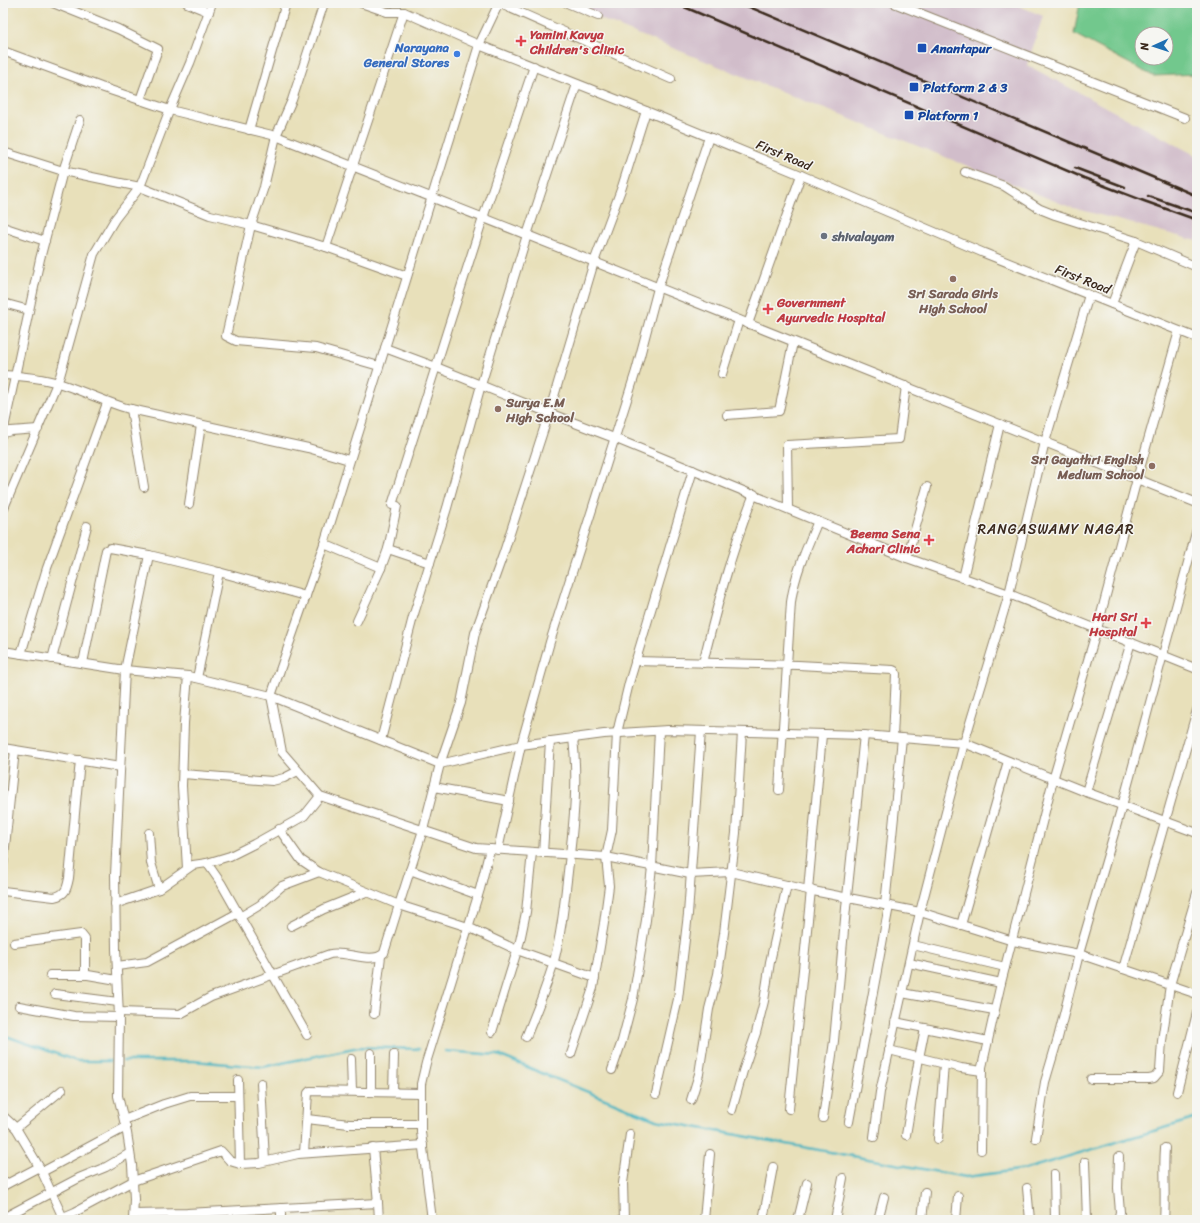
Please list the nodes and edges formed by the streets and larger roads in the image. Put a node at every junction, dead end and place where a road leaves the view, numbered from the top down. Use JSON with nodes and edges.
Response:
{"nodes":[{"id":1,"x":53,"y":3,"type":"edge"},
{"id":2,"x":187,"y":3,"type":"edge"},
{"id":3,"x":212,"y":3,"type":"edge"},
{"id":4,"x":286,"y":3,"type":"edge"},
{"id":5,"x":324,"y":3,"type":"edge"},
{"id":6,"x":361,"y":3,"type":"edge"},
{"id":7,"x":567,"y":3,"type":"edge"},
{"id":8,"x":895,"y":3,"type":"edge"},
{"id":9,"x":209,"y":12,"type":"junction"},
{"id":10,"x":404,"y":12,"type":"junction"},
{"id":11,"x":598,"y":16,"type":"dead end"},
{"id":12,"x":479,"y":45,"type":"junction"},
{"id":13,"x":3,"y":51,"type":"edge"},
{"id":14,"x":534,"y":66,"type":"junction"},
{"id":15,"x":671,"y":79,"type":"dead end"},
{"id":16,"x":577,"y":84,"type":"junction"},
{"id":17,"x":140,"y":100,"type":"junction"},
{"id":18,"x":170,"y":110,"type":"junction"},
{"id":19,"x":646,"y":111,"type":"junction"},
{"id":20,"x":1185,"y":118,"type":"dead end"},
{"id":21,"x":80,"y":120,"type":"dead end"},
{"id":22,"x":249,"y":130,"type":"junction"},
{"id":23,"x":276,"y":136,"type":"junction"},
{"id":24,"x":709,"y":137,"type":"junction"},
{"id":25,"x":3,"y":152,"type":"edge"},
{"id":26,"x":353,"y":167,"type":"junction"},
{"id":27,"x":63,"y":171,"type":"junction"},
{"id":28,"x":965,"y":172,"type":"dead end"},
{"id":29,"x":801,"y":175,"type":"junction"},
{"id":30,"x":140,"y":187,"type":"junction"},
{"id":31,"x":431,"y":198,"type":"junction"},
{"id":32,"x":483,"y":218,"type":"junction"},
{"id":33,"x":251,"y":225,"type":"junction"},
{"id":34,"x":3,"y":227,"type":"edge"},
{"id":35,"x":528,"y":235,"type":"junction"},
{"id":36,"x":1136,"y":240,"type":"junction"},
{"id":37,"x":45,"y":241,"type":"junction"},
{"id":38,"x":326,"y":247,"type":"junction"},
{"id":39,"x":594,"y":262,"type":"junction"},
{"id":40,"x":1197,"y":267,"type":"edge"},
{"id":41,"x":407,"y":276,"type":"junction"},
{"id":42,"x":658,"y":288,"type":"junction"},
{"id":43,"x":1089,"y":295,"type":"junction"},
{"id":44,"x":3,"y":303,"type":"edge"},
{"id":45,"x":1112,"y":304,"type":"junction"},
{"id":46,"x":29,"y":310,"type":"junction"},
{"id":47,"x":739,"y":320,"type":"junction"},
{"id":48,"x":748,"y":324,"type":"junction"},
{"id":49,"x":1179,"y":331,"type":"junction"},
{"id":50,"x":1197,"y":338,"type":"edge"},
{"id":51,"x":793,"y":342,"type":"junction"},
{"id":52,"x":385,"y":348,"type":"junction"},
{"id":53,"x":379,"y":366,"type":"junction"},
{"id":54,"x":436,"y":366,"type":"junction"},
{"id":55,"x":722,"y":374,"type":"dead end"},
{"id":56,"x":3,"y":375,"type":"edge"},
{"id":57,"x":15,"y":375,"type":"junction"},
{"id":58,"x":58,"y":383,"type":"junction"},
{"id":59,"x":481,"y":385,"type":"junction"},
{"id":60,"x":906,"y":386,"type":"junction"},
{"id":61,"x":107,"y":403,"type":"junction"},
{"id":62,"x":131,"y":409,"type":"junction"},
{"id":63,"x":549,"y":413,"type":"junction"},
{"id":64,"x":727,"y":415,"type":"dead end"},
{"id":65,"x":1000,"y":424,"type":"junction"},
{"id":66,"x":201,"y":425,"type":"junction"},
{"id":67,"x":38,"y":429,"type":"junction"},
{"id":68,"x":3,"y":433,"type":"edge"},
{"id":69,"x":614,"y":438,"type":"junction"},
{"id":70,"x":1045,"y":442,"type":"junction"},
{"id":71,"x":349,"y":460,"type":"junction"},
{"id":72,"x":693,"y":470,"type":"junction"},
{"id":73,"x":1137,"y":479,"type":"junction"},
{"id":74,"x":144,"y":487,"type":"dead end"},
{"id":75,"x":928,"y":487,"type":"dead end"},
{"id":76,"x":754,"y":494,"type":"junction"},
{"id":77,"x":1197,"y":503,"type":"edge"},
{"id":78,"x":189,"y":504,"type":"dead end"},
{"id":79,"x":788,"y":508,"type":"junction"},
{"id":80,"x":3,"y":510,"type":"edge"},
{"id":81,"x":818,"y":521,"type":"junction"},
{"id":82,"x":87,"y":526,"type":"dead end"},
{"id":83,"x":1197,"y":529,"type":"edge"},
{"id":84,"x":324,"y":544,"type":"junction"},
{"id":85,"x":388,"y":549,"type":"junction"},
{"id":86,"x":149,"y":555,"type":"junction"},
{"id":87,"x":907,"y":558,"type":"junction"},
{"id":88,"x":430,"y":564,"type":"junction"},
{"id":89,"x":381,"y":568,"type":"junction"},
{"id":90,"x":219,"y":572,"type":"junction"},
{"id":91,"x":963,"y":578,"type":"junction"},
{"id":92,"x":1009,"y":594,"type":"junction"},
{"id":93,"x":306,"y":596,"type":"junction"},
{"id":94,"x":357,"y":621,"type":"dead end"},
{"id":95,"x":1097,"y":629,"type":"junction"},
{"id":96,"x":1131,"y":642,"type":"junction"},
{"id":97,"x":3,"y":651,"type":"edge"},
{"id":98,"x":21,"y":654,"type":"junction"},
{"id":99,"x":1163,"y":655,"type":"junction"},
{"id":100,"x":52,"y":659,"type":"junction"},
{"id":101,"x":635,"y":661,"type":"junction"},
{"id":102,"x":703,"y":663,"type":"junction"},
{"id":103,"x":83,"y":664,"type":"junction"},
{"id":104,"x":786,"y":665,"type":"junction"},
{"id":105,"x":1197,"y":669,"type":"edge"},
{"id":106,"x":125,"y":670,"type":"junction"},
{"id":107,"x":188,"y":676,"type":"junction"},
{"id":108,"x":197,"y":678,"type":"junction"},
{"id":109,"x":271,"y":696,"type":"junction"},
{"id":110,"x":1197,"y":710,"type":"edge"},
{"id":111,"x":659,"y":731,"type":"junction"},
{"id":112,"x":701,"y":731,"type":"junction"},
{"id":113,"x":742,"y":732,"type":"junction"},
{"id":114,"x":782,"y":732,"type":"junction"},
{"id":115,"x":617,"y":733,"type":"junction"},
{"id":116,"x":822,"y":735,"type":"junction"},
{"id":117,"x":864,"y":735,"type":"junction"},
{"id":118,"x":893,"y":737,"type":"junction"},
{"id":119,"x":573,"y":738,"type":"junction"},
{"id":120,"x":902,"y":738,"type":"junction"},
{"id":121,"x":381,"y":740,"type":"junction"},
{"id":122,"x":550,"y":741,"type":"junction"},
{"id":123,"x":964,"y":743,"type":"junction"},
{"id":124,"x":521,"y":745,"type":"junction"},
{"id":125,"x":3,"y":748,"type":"edge"},
{"id":126,"x":15,"y":750,"type":"junction"},
{"id":127,"x":80,"y":760,"type":"junction"},
{"id":128,"x":1008,"y":761,"type":"junction"},
{"id":129,"x":440,"y":764,"type":"junction"},
{"id":130,"x":120,"y":766,"type":"junction"},
{"id":131,"x":298,"y":771,"type":"junction"},
{"id":132,"x":183,"y":774,"type":"junction"},
{"id":133,"x":1053,"y":780,"type":"junction"},
{"id":134,"x":434,"y":787,"type":"junction"},
{"id":135,"x":778,"y":790,"type":"dead end"},
{"id":136,"x":1086,"y":792,"type":"junction"},
{"id":137,"x":7,"y":793,"type":"edge"},
{"id":138,"x":320,"y":796,"type":"junction"},
{"id":139,"x":509,"y":801,"type":"junction"},
{"id":140,"x":1122,"y":806,"type":"junction"},
{"id":141,"x":1166,"y":822,"type":"junction"},
{"id":142,"x":279,"y":829,"type":"junction"},
{"id":143,"x":423,"y":830,"type":"junction"},
{"id":144,"x":149,"y":833,"type":"dead end"},
{"id":145,"x":1197,"y":833,"type":"edge"},
{"id":146,"x":494,"y":849,"type":"junction"},
{"id":147,"x":532,"y":852,"type":"junction"},
{"id":148,"x":543,"y":853,"type":"junction"},
{"id":149,"x":570,"y":855,"type":"junction"},
{"id":150,"x":606,"y":857,"type":"junction"},
{"id":151,"x":207,"y":863,"type":"junction"},
{"id":152,"x":3,"y":866,"type":"edge"},
{"id":153,"x":652,"y":867,"type":"junction"},
{"id":154,"x":187,"y":868,"type":"junction"},
{"id":155,"x":410,"y":870,"type":"junction"},
{"id":156,"x":319,"y":872,"type":"junction"},
{"id":157,"x":731,"y":872,"type":"junction"},
{"id":158,"x":690,"y":874,"type":"junction"},
{"id":159,"x":787,"y":885,"type":"junction"},
{"id":160,"x":159,"y":889,"type":"junction"},
{"id":161,"x":809,"y":890,"type":"junction"},
{"id":162,"x":3,"y":891,"type":"edge"},
{"id":163,"x":366,"y":892,"type":"junction"},
{"id":164,"x":1197,"y":893,"type":"edge"},
{"id":165,"x":478,"y":895,"type":"junction"},
{"id":166,"x":847,"y":897,"type":"junction"},
{"id":167,"x":115,"y":904,"type":"junction"},
{"id":168,"x":398,"y":905,"type":"junction"},
{"id":169,"x":887,"y":905,"type":"junction"},
{"id":170,"x":920,"y":912,"type":"junction"},
{"id":171,"x":239,"y":915,"type":"junction"},
{"id":172,"x":961,"y":925,"type":"junction"},
{"id":173,"x":291,"y":926,"type":"dead end"},
{"id":174,"x":468,"y":927,"type":"junction"},
{"id":175,"x":1012,"y":941,"type":"junction"},
{"id":176,"x":14,"y":944,"type":"dead end"},
{"id":177,"x":913,"y":946,"type":"junction"},
{"id":178,"x":517,"y":950,"type":"junction"},
{"id":179,"x":1079,"y":954,"type":"junction"},
{"id":180,"x":381,"y":956,"type":"junction"},
{"id":181,"x":553,"y":963,"type":"junction"},
{"id":182,"x":909,"y":963,"type":"junction"},
{"id":183,"x":117,"y":966,"type":"junction"},
{"id":184,"x":1005,"y":967,"type":"junction"},
{"id":185,"x":1123,"y":969,"type":"junction"},
{"id":186,"x":272,"y":974,"type":"junction"},
{"id":187,"x":50,"y":975,"type":"dead end"},
{"id":188,"x":85,"y":975,"type":"junction"},
{"id":189,"x":595,"y":978,"type":"junction"},
{"id":190,"x":117,"y":980,"type":"junction"},
{"id":191,"x":1001,"y":983,"type":"junction"},
{"id":192,"x":1170,"y":985,"type":"junction"},
{"id":193,"x":902,"y":993,"type":"junction"},
{"id":194,"x":55,"y":994,"type":"dead end"},
{"id":195,"x":1197,"y":994,"type":"edge"},
{"id":196,"x":118,"y":1002,"type":"junction"},
{"id":197,"x":19,"y":1006,"type":"dead end"},
{"id":198,"x":994,"y":1010,"type":"junction"},
{"id":199,"x":1197,"y":1013,"type":"edge"},
{"id":200,"x":119,"y":1014,"type":"junction"},
{"id":201,"x":374,"y":1014,"type":"dead end"},
{"id":202,"x":895,"y":1022,"type":"junction"},
{"id":203,"x":925,"y":1028,"type":"junction"},
{"id":204,"x":492,"y":1032,"type":"dead end"},
{"id":205,"x":307,"y":1035,"type":"dead end"},
{"id":206,"x":526,"y":1037,"type":"dead end"},
{"id":207,"x":988,"y":1042,"type":"junction"},
{"id":208,"x":889,"y":1050,"type":"junction"},
{"id":209,"x":371,"y":1053,"type":"dead end"},
{"id":210,"x":571,"y":1054,"type":"dead end"},
{"id":211,"x":394,"y":1055,"type":"dead end"},
{"id":212,"x":919,"y":1058,"type":"junction"},
{"id":213,"x":351,"y":1059,"type":"dead end"},
{"id":214,"x":944,"y":1064,"type":"junction"},
{"id":215,"x":612,"y":1070,"type":"dead end"},
{"id":216,"x":982,"y":1071,"type":"junction"},
{"id":217,"x":1091,"y":1079,"type":"dead end"},
{"id":218,"x":238,"y":1080,"type":"dead end"},
{"id":219,"x":261,"y":1083,"type":"dead end"},
{"id":220,"x":62,"y":1090,"type":"dead end"},
{"id":221,"x":352,"y":1091,"type":"junction"},
{"id":222,"x":371,"y":1092,"type":"junction"},
{"id":223,"x":393,"y":1092,"type":"junction"},
{"id":224,"x":1177,"y":1092,"type":"dead end"},
{"id":225,"x":421,"y":1093,"type":"junction"},
{"id":226,"x":656,"y":1094,"type":"dead end"},
{"id":227,"x":238,"y":1096,"type":"junction"},
{"id":228,"x":691,"y":1100,"type":"dead end"},
{"id":229,"x":789,"y":1109,"type":"dead end"},
{"id":230,"x":732,"y":1110,"type":"dead end"},
{"id":231,"x":3,"y":1116,"type":"edge"},
{"id":232,"x":823,"y":1118,"type":"dead end"},
{"id":233,"x":307,"y":1119,"type":"junction"},
{"id":234,"x":849,"y":1122,"type":"dead end"},
{"id":235,"x":125,"y":1124,"type":"junction"},
{"id":236,"x":421,"y":1124,"type":"junction"},
{"id":237,"x":16,"y":1128,"type":"junction"},
{"id":238,"x":630,"y":1134,"type":"dead end"},
{"id":239,"x":906,"y":1135,"type":"dead end"},
{"id":240,"x":874,"y":1137,"type":"dead end"},
{"id":241,"x":1036,"y":1138,"type":"dead end"},
{"id":242,"x":938,"y":1139,"type":"dead end"},
{"id":243,"x":423,"y":1144,"type":"junction"},
{"id":244,"x":373,"y":1148,"type":"junction"},
{"id":245,"x":1165,"y":1148,"type":"dead end"},
{"id":246,"x":981,"y":1150,"type":"dead end"},
{"id":247,"x":130,"y":1153,"type":"junction"},
{"id":248,"x":304,"y":1153,"type":"junction"},
{"id":249,"x":710,"y":1154,"type":"dead end"},
{"id":250,"x":1119,"y":1157,"type":"dead end"},
{"id":251,"x":265,"y":1161,"type":"junction"},
{"id":252,"x":1085,"y":1162,"type":"dead end"},
{"id":253,"x":240,"y":1164,"type":"junction"},
{"id":254,"x":774,"y":1167,"type":"dead end"},
{"id":255,"x":40,"y":1169,"type":"junction"},
{"id":256,"x":1054,"y":1174,"type":"dead end"},
{"id":257,"x":843,"y":1178,"type":"dead end"},
{"id":258,"x":133,"y":1181,"type":"junction"},
{"id":259,"x":807,"y":1183,"type":"dead end"},
{"id":260,"x":3,"y":1186,"type":"edge"},
{"id":261,"x":1027,"y":1188,"type":"dead end"},
{"id":262,"x":925,"y":1192,"type":"dead end"},
{"id":263,"x":52,"y":1193,"type":"junction"},
{"id":264,"x":884,"y":1196,"type":"dead end"},
{"id":265,"x":958,"y":1196,"type":"dead end"},
{"id":266,"x":378,"y":1203,"type":"junction"},
{"id":267,"x":281,"y":1208,"type":"junction"},
{"id":268,"x":224,"y":1211,"type":"junction"},
{"id":269,"x":133,"y":1217,"type":"edge"},
{"id":270,"x":3,"y":1218,"type":"edge"},
{"id":271,"x":61,"y":1219,"type":"edge"},
{"id":272,"x":225,"y":1220,"type":"edge"},
{"id":273,"x":281,"y":1220,"type":"edge"},
{"id":274,"x":379,"y":1220,"type":"edge"},
{"id":275,"x":432,"y":1220,"type":"edge"},
{"id":276,"x":624,"y":1220,"type":"edge"},
{"id":277,"x":704,"y":1220,"type":"edge"},
{"id":278,"x":763,"y":1220,"type":"edge"},
{"id":279,"x":798,"y":1220,"type":"edge"},
{"id":280,"x":835,"y":1220,"type":"edge"},
{"id":281,"x":878,"y":1220,"type":"edge"},
{"id":282,"x":922,"y":1220,"type":"edge"},
{"id":283,"x":956,"y":1220,"type":"edge"},
{"id":284,"x":1030,"y":1220,"type":"edge"},
{"id":285,"x":1055,"y":1220,"type":"edge"},
{"id":286,"x":1087,"y":1220,"type":"edge"},
{"id":287,"x":1118,"y":1220,"type":"edge"},
{"id":288,"x":1164,"y":1220,"type":"edge"}],
"edges":[{"from":1,"to":17,"type":"street"},
{"from":2,"to":9,"type":"street"},
{"from":3,"to":9,"type":"street"},
{"from":4,"to":22,"type":"street"},
{"from":5,"to":23,"type":"street"},
{"from":6,"to":10,"type":"street","name":"First Road"},
{"from":7,"to":11,"type":"street"},
{"from":8,"to":20,"type":"street"},
{"from":9,"to":18,"type":"street"},
{"from":10,"to":12,"type":"street","name":"First Road"},
{"from":10,"to":26,"type":"street"},
{"from":12,"to":14,"type":"street","name":"First Road"},
{"from":12,"to":15,"type":"street"},
{"from":12,"to":31,"type":"street"},
{"from":13,"to":17,"type":"street"},
{"from":14,"to":16,"type":"street","name":"First Road"},
{"from":14,"to":32,"type":"street"},
{"from":16,"to":19,"type":"street","name":"First Road"},
{"from":16,"to":35,"type":"street"},
{"from":17,"to":18,"type":"street"},
{"from":18,"to":22,"type":"street"},
{"from":18,"to":30,"type":"street"},
{"from":19,"to":24,"type":"street","name":"First Road"},
{"from":19,"to":39,"type":"street"},
{"from":21,"to":27,"type":"street"},
{"from":22,"to":23,"type":"street"},
{"from":23,"to":26,"type":"street"},
{"from":23,"to":33,"type":"street"},
{"from":24,"to":29,"type":"street","name":"First Road"},
{"from":24,"to":42,"type":"street"},
{"from":25,"to":27,"type":"street"},
{"from":26,"to":31,"type":"street"},
{"from":26,"to":38,"type":"street"},
{"from":27,"to":30,"type":"street"},
{"from":27,"to":37,"type":"street"},
{"from":28,"to":36,"type":"street"},
{"from":29,"to":43,"type":"street","name":"First Road"},
{"from":29,"to":48,"type":"street"},
{"from":30,"to":33,"type":"street"},
{"from":30,"to":58,"type":"street"},
{"from":31,"to":32,"type":"street"},
{"from":31,"to":41,"type":"street"},
{"from":32,"to":35,"type":"street"},
{"from":32,"to":54,"type":"street"},
{"from":33,"to":38,"type":"street"},
{"from":33,"to":53,"type":"street"},
{"from":34,"to":37,"type":"street"},
{"from":35,"to":39,"type":"street"},
{"from":35,"to":59,"type":"street"},
{"from":36,"to":40,"type":"street"},
{"from":36,"to":45,"type":"street"},
{"from":37,"to":46,"type":"street"},
{"from":38,"to":41,"type":"street"},
{"from":39,"to":42,"type":"street"},
{"from":39,"to":63,"type":"street"},
{"from":41,"to":52,"type":"street"},
{"from":42,"to":47,"type":"street"},
{"from":42,"to":69,"type":"street"},
{"from":43,"to":45,"type":"street","name":"First Road"},
{"from":43,"to":70,"type":"street"},
{"from":44,"to":46,"type":"street"},
{"from":45,"to":49,"type":"street","name":"First Road"},
{"from":46,"to":57,"type":"street"},
{"from":47,"to":48,"type":"street"},
{"from":47,"to":55,"type":"street"},
{"from":48,"to":51,"type":"street"},
{"from":49,"to":50,"type":"street","name":"First Road"},
{"from":49,"to":73,"type":"street"},
{"from":51,"to":60,"type":"street"},
{"from":51,"to":64,"type":"street"},
{"from":52,"to":53,"type":"street"},
{"from":52,"to":54,"type":"street"},
{"from":53,"to":71,"type":"street"},
{"from":54,"to":59,"type":"street"},
{"from":54,"to":85,"type":"street"},
{"from":56,"to":57,"type":"street"},
{"from":57,"to":58,"type":"street"},
{"from":57,"to":68,"type":"street"},
{"from":58,"to":61,"type":"street"},
{"from":58,"to":67,"type":"street"},
{"from":59,"to":63,"type":"street"},
{"from":59,"to":88,"type":"street"},
{"from":60,"to":65,"type":"street"},
{"from":60,"to":79,"type":"street"},
{"from":61,"to":62,"type":"street"},
{"from":61,"to":98,"type":"street"},
{"from":62,"to":66,"type":"street"},
{"from":62,"to":74,"type":"street"},
{"from":63,"to":69,"type":"street"},
{"from":63,"to":129,"type":"street"},
{"from":65,"to":70,"type":"street"},
{"from":65,"to":91,"type":"street"},
{"from":66,"to":71,"type":"street"},
{"from":66,"to":78,"type":"street"},
{"from":67,"to":68,"type":"street"},
{"from":67,"to":80,"type":"street"},
{"from":69,"to":72,"type":"street"},
{"from":69,"to":124,"type":"street"},
{"from":70,"to":73,"type":"street"},
{"from":70,"to":92,"type":"street"},
{"from":71,"to":84,"type":"street"},
{"from":72,"to":76,"type":"street"},
{"from":72,"to":101,"type":"street"},
{"from":73,"to":77,"type":"street"},
{"from":73,"to":95,"type":"street"},
{"from":75,"to":87,"type":"street"},
{"from":76,"to":79,"type":"street"},
{"from":76,"to":102,"type":"street"},
{"from":79,"to":81,"type":"street"},
{"from":81,"to":87,"type":"street"},
{"from":81,"to":104,"type":"street"},
{"from":82,"to":100,"type":"street"},
{"from":83,"to":99,"type":"street"},
{"from":84,"to":89,"type":"street"},
{"from":84,"to":93,"type":"street"},
{"from":85,"to":88,"type":"street"},
{"from":85,"to":89,"type":"street"},
{"from":86,"to":90,"type":"street"},
{"from":86,"to":103,"type":"street"},
{"from":86,"to":106,"type":"street"},
{"from":87,"to":91,"type":"street"},
{"from":88,"to":121,"type":"street"},
{"from":89,"to":94,"type":"street"},
{"from":90,"to":93,"type":"street"},
{"from":90,"to":108,"type":"street"},
{"from":91,"to":92,"type":"street"},
{"from":92,"to":95,"type":"street"},
{"from":92,"to":123,"type":"street"},
{"from":93,"to":109,"type":"street"},
{"from":95,"to":96,"type":"street"},
{"from":95,"to":133,"type":"street"},
{"from":96,"to":99,"type":"street"},
{"from":96,"to":136,"type":"street"},
{"from":97,"to":98,"type":"street"},
{"from":98,"to":100,"type":"street"},
{"from":99,"to":105,"type":"street"},
{"from":99,"to":140,"type":"street"},
{"from":100,"to":103,"type":"street"},
{"from":101,"to":102,"type":"street"},
{"from":101,"to":115,"type":"street"},
{"from":102,"to":104,"type":"street"},
{"from":103,"to":106,"type":"street"},
{"from":104,"to":114,"type":"street"},
{"from":104,"to":118,"type":"street"},
{"from":106,"to":107,"type":"street"},
{"from":106,"to":130,"type":"street"},
{"from":107,"to":108,"type":"street"},
{"from":107,"to":132,"type":"street"},
{"from":108,"to":109,"type":"street"},
{"from":109,"to":121,"type":"street"},
{"from":109,"to":131,"type":"street"},
{"from":110,"to":141,"type":"street"},
{"from":111,"to":112,"type":"street"},
{"from":111,"to":115,"type":"street"},
{"from":111,"to":153,"type":"street"},
{"from":112,"to":113,"type":"street"},
{"from":112,"to":158,"type":"street"},
{"from":113,"to":114,"type":"street"},
{"from":113,"to":157,"type":"street"},
{"from":114,"to":116,"type":"street"},
{"from":114,"to":135,"type":"street"},
{"from":115,"to":119,"type":"street"},
{"from":115,"to":150,"type":"street"},
{"from":116,"to":117,"type":"street"},
{"from":116,"to":161,"type":"street"},
{"from":117,"to":118,"type":"street"},
{"from":117,"to":166,"type":"street"},
{"from":118,"to":120,"type":"street"},
{"from":119,"to":122,"type":"street"},
{"from":119,"to":149,"type":"street"},
{"from":120,"to":123,"type":"street"},
{"from":120,"to":169,"type":"street"},
{"from":121,"to":129,"type":"street"},
{"from":122,"to":124,"type":"street"},
{"from":122,"to":148,"type":"street"},
{"from":123,"to":128,"type":"street"},
{"from":123,"to":170,"type":"street"},
{"from":124,"to":129,"type":"street"},
{"from":124,"to":139,"type":"street"},
{"from":125,"to":126,"type":"street"},
{"from":126,"to":127,"type":"street"},
{"from":126,"to":137,"type":"street"},
{"from":127,"to":130,"type":"street"},
{"from":127,"to":162,"type":"street"},
{"from":128,"to":133,"type":"street"},
{"from":128,"to":172,"type":"street"},
{"from":129,"to":134,"type":"street"},
{"from":130,"to":167,"type":"street"},
{"from":131,"to":132,"type":"street"},
{"from":131,"to":138,"type":"street"},
{"from":132,"to":154,"type":"street"},
{"from":133,"to":136,"type":"street"},
{"from":133,"to":175,"type":"street"},
{"from":134,"to":139,"type":"street"},
{"from":134,"to":143,"type":"street"},
{"from":136,"to":140,"type":"street"},
{"from":137,"to":152,"type":"street"},
{"from":138,"to":142,"type":"street"},
{"from":138,"to":143,"type":"street"},
{"from":139,"to":146,"type":"street"},
{"from":140,"to":141,"type":"street"},
{"from":140,"to":179,"type":"street"},
{"from":141,"to":145,"type":"street"},
{"from":141,"to":185,"type":"street"},
{"from":142,"to":151,"type":"street"},
{"from":142,"to":156,"type":"street"},
{"from":143,"to":146,"type":"street"},
{"from":143,"to":155,"type":"street"},
{"from":144,"to":160,"type":"street"},
{"from":146,"to":147,"type":"street"},
{"from":146,"to":165,"type":"street"},
{"from":147,"to":148,"type":"street"},
{"from":147,"to":178,"type":"street"},
{"from":148,"to":149,"type":"street"},
{"from":149,"to":150,"type":"street"},
{"from":149,"to":181,"type":"street"},
{"from":150,"to":153,"type":"street"},
{"from":150,"to":189,"type":"street"},
{"from":151,"to":154,"type":"street"},
{"from":151,"to":171,"type":"street"},
{"from":153,"to":158,"type":"street"},
{"from":153,"to":215,"type":"street"},
{"from":154,"to":160,"type":"street"},
{"from":155,"to":165,"type":"street"},
{"from":155,"to":168,"type":"street"},
{"from":156,"to":163,"type":"street"},
{"from":156,"to":171,"type":"street"},
{"from":157,"to":158,"type":"street"},
{"from":157,"to":159,"type":"street"},
{"from":157,"to":228,"type":"street"},
{"from":158,"to":226,"type":"street"},
{"from":159,"to":161,"type":"street"},
{"from":159,"to":230,"type":"street"},
{"from":160,"to":167,"type":"street"},
{"from":161,"to":166,"type":"street"},
{"from":161,"to":229,"type":"street"},
{"from":163,"to":168,"type":"street"},
{"from":163,"to":173,"type":"street"},
{"from":164,"to":192,"type":"street"},
{"from":165,"to":174,"type":"street"},
{"from":166,"to":169,"type":"street"},
{"from":166,"to":232,"type":"street"},
{"from":167,"to":183,"type":"street"},
{"from":168,"to":174,"type":"street"},
{"from":168,"to":180,"type":"street"},
{"from":169,"to":170,"type":"street"},
{"from":169,"to":234,"type":"street"},
{"from":170,"to":172,"type":"street"},
{"from":170,"to":177,"type":"street"},
{"from":171,"to":183,"type":"street"},
{"from":171,"to":186,"type":"street"},
{"from":172,"to":175,"type":"street"},
{"from":174,"to":178,"type":"street"},
{"from":174,"to":225,"type":"street"},
{"from":175,"to":179,"type":"street"},
{"from":175,"to":184,"type":"street"},
{"from":176,"to":188,"type":"street"},
{"from":177,"to":182,"type":"street"},
{"from":177,"to":184,"type":"street"},
{"from":178,"to":181,"type":"street"},
{"from":178,"to":204,"type":"street"},
{"from":179,"to":185,"type":"street"},
{"from":179,"to":241,"type":"street"},
{"from":180,"to":186,"type":"street"},
{"from":180,"to":201,"type":"street"},
{"from":181,"to":189,"type":"street"},
{"from":181,"to":206,"type":"street"},
{"from":182,"to":191,"type":"street"},
{"from":182,"to":193,"type":"street"},
{"from":183,"to":190,"type":"street"},
{"from":184,"to":191,"type":"street"},
{"from":185,"to":192,"type":"street"},
{"from":186,"to":200,"type":"street"},
{"from":186,"to":205,"type":"street"},
{"from":187,"to":188,"type":"street"},
{"from":188,"to":190,"type":"street"},
{"from":189,"to":210,"type":"street"},
{"from":190,"to":196,"type":"street"},
{"from":191,"to":198,"type":"street"},
{"from":192,"to":195,"type":"street"},
{"from":192,"to":217,"type":"street"},
{"from":193,"to":198,"type":"street"},
{"from":193,"to":202,"type":"street"},
{"from":194,"to":196,"type":"street"},
{"from":196,"to":200,"type":"street"},
{"from":197,"to":200,"type":"street"},
{"from":198,"to":207,"type":"street"},
{"from":199,"to":224,"type":"street"},
{"from":200,"to":235,"type":"street"},
{"from":202,"to":203,"type":"street"},
{"from":202,"to":208,"type":"street"},
{"from":203,"to":207,"type":"street"},
{"from":203,"to":212,"type":"street"},
{"from":207,"to":216,"type":"street"},
{"from":208,"to":212,"type":"street"},
{"from":208,"to":240,"type":"street"},
{"from":209,"to":222,"type":"street"},
{"from":211,"to":223,"type":"street"},
{"from":212,"to":214,"type":"street"},
{"from":212,"to":239,"type":"street"},
{"from":213,"to":221,"type":"street"},
{"from":214,"to":216,"type":"street"},
{"from":214,"to":242,"type":"street"},
{"from":216,"to":246,"type":"street"},
{"from":218,"to":227,"type":"street"},
{"from":219,"to":251,"type":"street"},
{"from":220,"to":237,"type":"street"},
{"from":221,"to":222,"type":"street"},
{"from":221,"to":233,"type":"street"},
{"from":222,"to":223,"type":"street"},
{"from":223,"to":225,"type":"street"},
{"from":225,"to":236,"type":"street"},
{"from":227,"to":235,"type":"street"},
{"from":227,"to":253,"type":"street"},
{"from":231,"to":237,"type":"street"},
{"from":233,"to":236,"type":"street"},
{"from":233,"to":248,"type":"street"},
{"from":235,"to":247,"type":"street"},
{"from":235,"to":255,"type":"street"},
{"from":236,"to":243,"type":"street"},
{"from":237,"to":255,"type":"street"},
{"from":238,"to":276,"type":"street"},
{"from":243,"to":244,"type":"street"},
{"from":243,"to":275,"type":"street"},
{"from":244,"to":248,"type":"street"},
{"from":244,"to":266,"type":"street"},
{"from":245,"to":288,"type":"street"},
{"from":247,"to":258,"type":"street"},
{"from":247,"to":263,"type":"street"},
{"from":248,"to":251,"type":"street"},
{"from":249,"to":277,"type":"street"},
{"from":250,"to":287,"type":"street"},
{"from":251,"to":253,"type":"street"},
{"from":252,"to":286,"type":"street"},
{"from":253,"to":258,"type":"street"},
{"from":254,"to":278,"type":"street"},
{"from":255,"to":260,"type":"street"},
{"from":255,"to":263,"type":"street"},
{"from":256,"to":285,"type":"street"},
{"from":257,"to":280,"type":"street"},
{"from":258,"to":269,"type":"street"},
{"from":258,"to":271,"type":"street"},
{"from":259,"to":279,"type":"street"},
{"from":261,"to":284,"type":"street"},
{"from":262,"to":282,"type":"street"},
{"from":263,"to":270,"type":"street"},
{"from":263,"to":271,"type":"street"},
{"from":264,"to":281,"type":"street"},
{"from":265,"to":283,"type":"street"},
{"from":266,"to":267,"type":"street"},
{"from":266,"to":274,"type":"street"},
{"from":267,"to":268,"type":"street"},
{"from":267,"to":273,"type":"street"},
{"from":268,"to":269,"type":"street"},
{"from":268,"to":272,"type":"street"}]}
